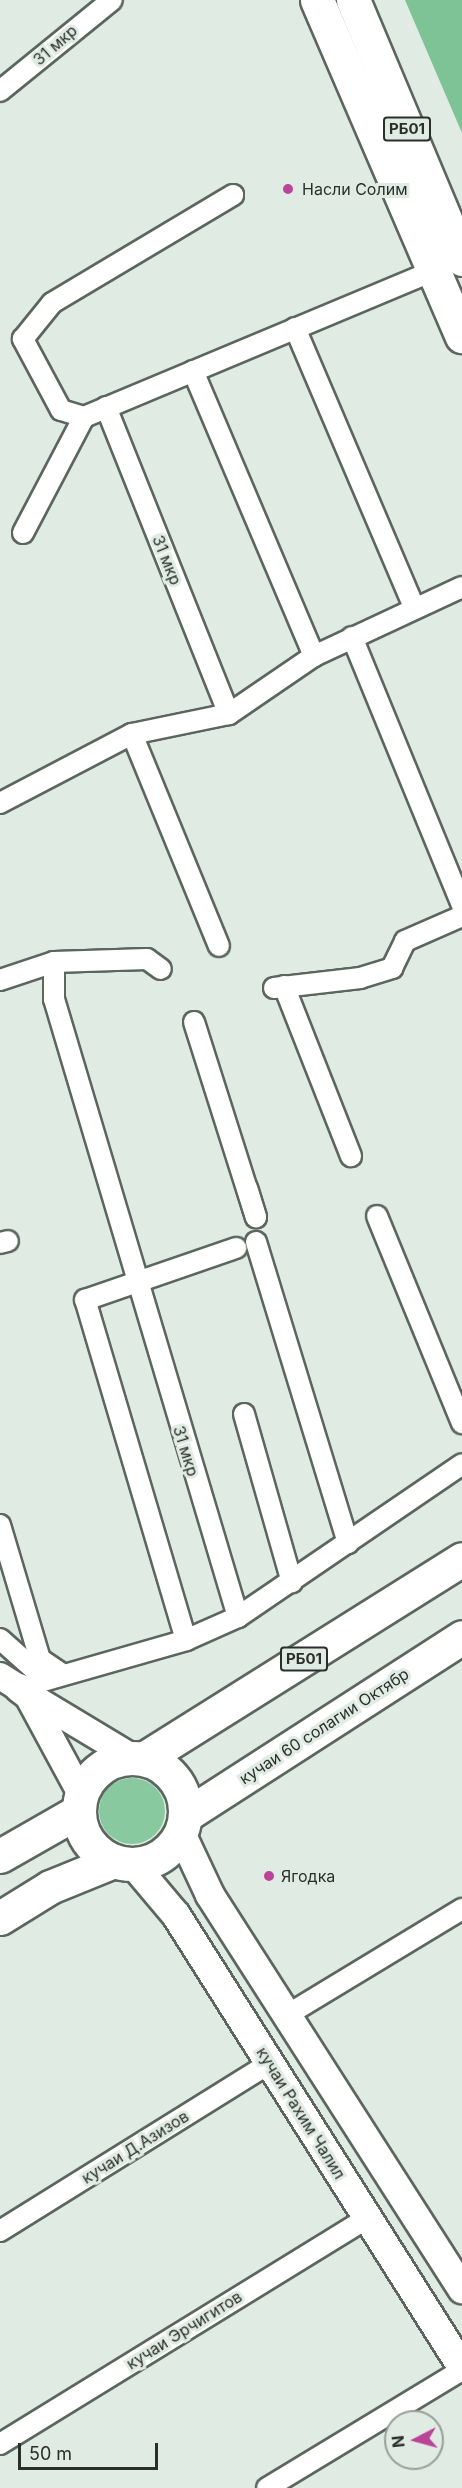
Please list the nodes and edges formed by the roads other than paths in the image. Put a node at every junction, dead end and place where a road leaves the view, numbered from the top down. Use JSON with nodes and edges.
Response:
{"nodes":[{"id":1,"x":112,"y":0,"type":"edge"},
{"id":2,"x":317,"y":0,"type":"edge"},
{"id":3,"x":353,"y":0,"type":"edge"},
{"id":4,"x":0,"y":91,"type":"edge"},
{"id":5,"x":233,"y":195,"type":"dead end"},
{"id":6,"x":448,"y":265,"type":"edge"},
{"id":7,"x":295,"y":328,"type":"junction"},
{"id":8,"x":462,"y":336,"type":"edge"},
{"id":9,"x":193,"y":371,"type":"junction"},
{"id":10,"x":106,"y":407,"type":"junction"},
{"id":11,"x":84,"y":417,"type":"junction"},
{"id":12,"x":22,"y":533,"type":"dead end"},
{"id":13,"x":462,"y":587,"type":"edge"},
{"id":14,"x":414,"y":607,"type":"junction"},
{"id":15,"x":352,"y":637,"type":"junction"},
{"id":16,"x":314,"y":656,"type":"junction"},
{"id":17,"x":229,"y":714,"type":"junction"},
{"id":18,"x":132,"y":734,"type":"junction"},
{"id":19,"x":0,"y":803,"type":"edge"},
{"id":20,"x":462,"y":905,"type":"edge"},
{"id":21,"x":462,"y":916,"type":"edge"},
{"id":22,"x":219,"y":946,"type":"dead end"},
{"id":23,"x":54,"y":962,"type":"junction"},
{"id":24,"x":161,"y":969,"type":"dead end"},
{"id":25,"x":0,"y":980,"type":"edge"},
{"id":26,"x":194,"y":1022,"type":"dead end"},
{"id":27,"x":351,"y":1156,"type":"dead end"},
{"id":28,"x":247,"y":1188,"type":"dead end"},
{"id":29,"x":377,"y":1216,"type":"dead end"},
{"id":30,"x":256,"y":1242,"type":"dead end"},
{"id":31,"x":236,"y":1248,"type":"dead end"},
{"id":32,"x":135,"y":1285,"type":"junction"},
{"id":33,"x":244,"y":1414,"type":"dead end"},
{"id":34,"x":462,"y":1423,"type":"edge"},
{"id":35,"x":462,"y":1464,"type":"edge"},
{"id":36,"x":0,"y":1525,"type":"edge"},
{"id":37,"x":348,"y":1543,"type":"junction"},
{"id":38,"x":462,"y":1559,"type":"edge"},
{"id":39,"x":292,"y":1582,"type":"junction"},
{"id":40,"x":238,"y":1617,"type":"junction"},
{"id":41,"x":462,"y":1637,"type":"edge"},
{"id":42,"x":0,"y":1639,"type":"edge"},
{"id":43,"x":186,"y":1640,"type":"junction"},
{"id":44,"x":30,"y":1682,"type":"edge"},
{"id":45,"x":139,"y":1758,"type":"junction"},
{"id":46,"x":80,"y":1802,"type":"junction"},
{"id":47,"x":183,"y":1824,"type":"junction"},
{"id":48,"x":0,"y":1856,"type":"edge"},
{"id":49,"x":123,"y":1862,"type":"junction"},
{"id":50,"x":462,"y":1909,"type":"edge"},
{"id":51,"x":0,"y":1918,"type":"edge"},
{"id":52,"x":287,"y":2015,"type":"junction"},
{"id":53,"x":270,"y":2062,"type":"junction"},
{"id":54,"x":368,"y":2218,"type":"junction"},
{"id":55,"x":0,"y":2231,"type":"edge"},
{"id":56,"x":462,"y":2289,"type":"edge"},
{"id":57,"x":462,"y":2368,"type":"edge"},
{"id":58,"x":0,"y":2444,"type":"edge"},
{"id":59,"x":267,"y":2488,"type":"edge"}],
"edges":[{"from":1,"to":4,"type":"street","name":"31 мкр"},
{"from":2,"to":6,"type":"highway","number":"РБ01"},
{"from":3,"to":6,"type":"highway","number":"РБ01"},
{"from":5,"to":11,"type":"street"},
{"from":6,"to":7,"type":"street"},
{"from":6,"to":8,"type":"highway","number":"РБ01"},
{"from":7,"to":9,"type":"street"},
{"from":7,"to":14,"type":"street"},
{"from":9,"to":10,"type":"street"},
{"from":9,"to":16,"type":"street"},
{"from":10,"to":11,"type":"street"},
{"from":10,"to":17,"type":"street","name":"31 мкр"},
{"from":11,"to":12,"type":"street"},
{"from":13,"to":14,"type":"street"},
{"from":14,"to":15,"type":"street"},
{"from":15,"to":16,"type":"street"},
{"from":15,"to":20,"type":"street"},
{"from":16,"to":17,"type":"street"},
{"from":17,"to":18,"type":"street"},
{"from":18,"to":19,"type":"street"},
{"from":18,"to":22,"type":"street"},
{"from":21,"to":27,"type":"street"},
{"from":23,"to":24,"type":"street"},
{"from":23,"to":25,"type":"street"},
{"from":23,"to":32,"type":"street","name":"31 мкр"},
{"from":26,"to":28,"type":"street"},
{"from":29,"to":34,"type":"street"},
{"from":30,"to":37,"type":"street"},
{"from":31,"to":32,"type":"street"},
{"from":32,"to":40,"type":"street","name":"31 мкр"},
{"from":32,"to":43,"type":"street"},
{"from":33,"to":39,"type":"street"},
{"from":35,"to":37,"type":"street"},
{"from":36,"to":44,"type":"street"},
{"from":37,"to":39,"type":"street"},
{"from":38,"to":45,"type":"highway","number":"РБ01"},
{"from":39,"to":40,"type":"street"},
{"from":40,"to":43,"type":"street"},
{"from":41,"to":47,"type":"highway","name":"кучаи 60 солагии Октябр"},
{"from":42,"to":44,"type":"street"},
{"from":43,"to":44,"type":"street"},
{"from":44,"to":45,"type":"street"},
{"from":44,"to":46,"type":"street"},
{"from":45,"to":46,"type":"highway","number":"РБ01"},
{"from":45,"to":47,"type":"highway"},
{"from":46,"to":48,"type":"highway","number":"РБ01"},
{"from":46,"to":49,"type":"highway"},
{"from":47,"to":49,"type":"highway"},
{"from":47,"to":52,"type":"main road"},
{"from":49,"to":51,"type":"highway"},
{"from":49,"to":53,"type":"main road","name":"кучаи Рахим Чалил"},
{"from":50,"to":52,"type":"street"},
{"from":52,"to":56,"type":"main road"},
{"from":53,"to":54,"type":"main road","name":"кучаи Рахим Чалил"},
{"from":53,"to":55,"type":"street","name":"кучаи Д.Азизов"},
{"from":54,"to":57,"type":"main road","name":"кучаи Рахим Чалил"},
{"from":54,"to":58,"type":"street","name":"кучаи Эрчигитов"},
{"from":57,"to":59,"type":"street"}]}
